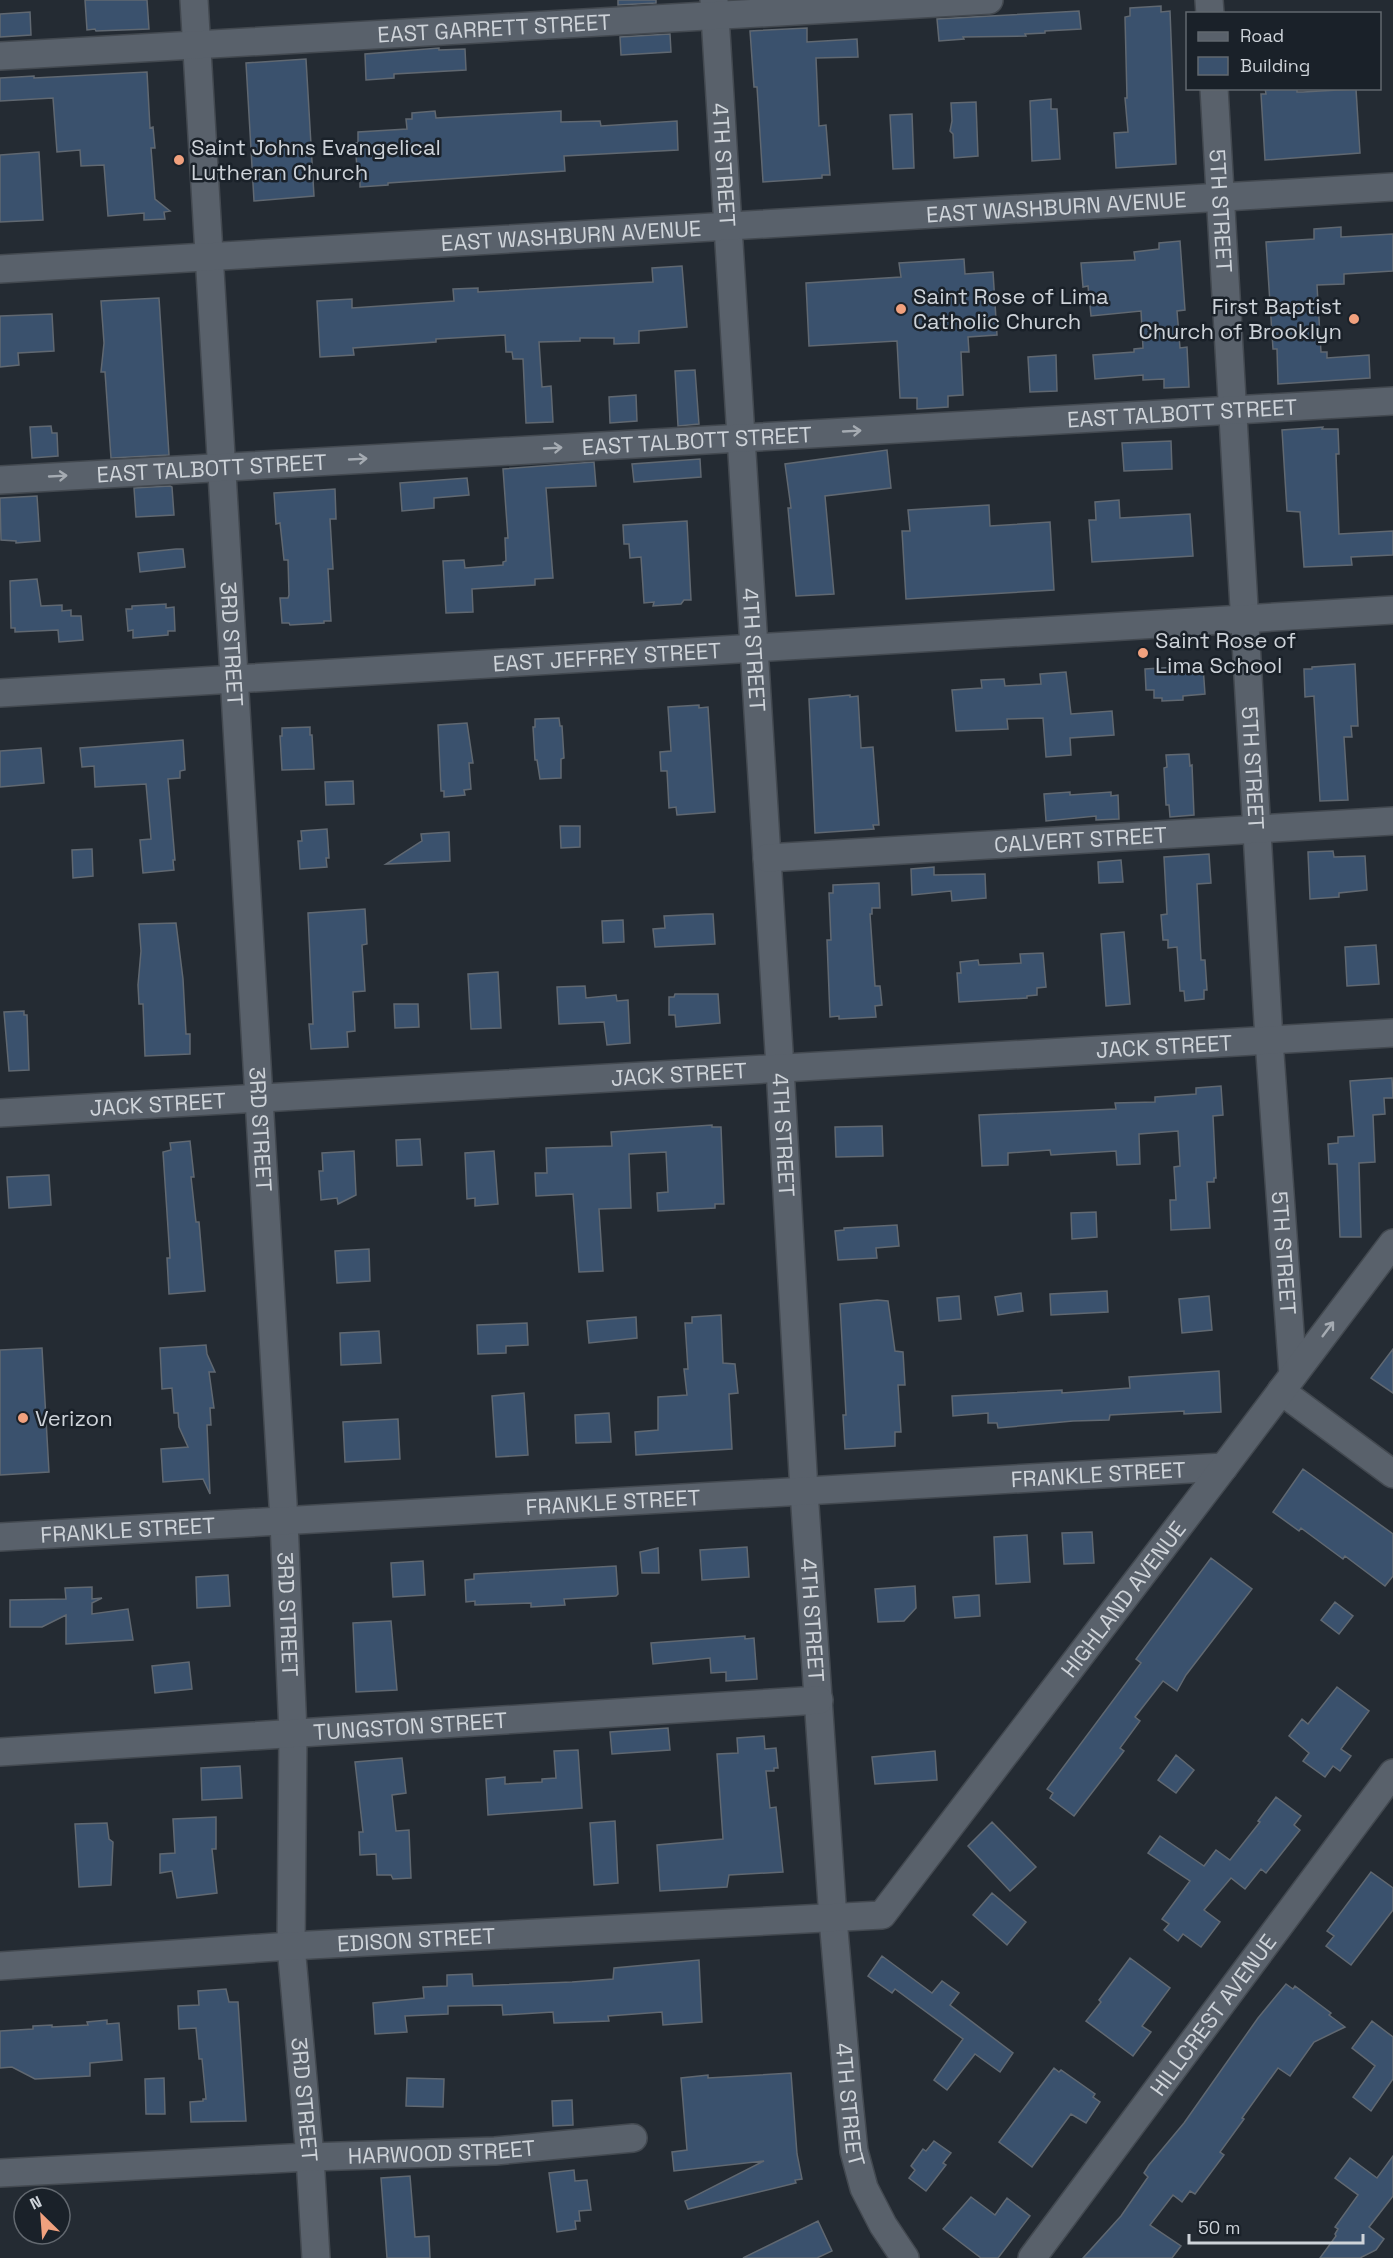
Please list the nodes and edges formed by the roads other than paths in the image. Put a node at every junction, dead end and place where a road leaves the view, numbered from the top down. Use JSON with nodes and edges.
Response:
{"nodes":[{"id":1,"x":194,"y":0,"type":"edge"},
{"id":2,"x":989,"y":0,"type":"edge"},
{"id":3,"x":714,"y":8,"type":"edge"},
{"id":4,"x":196,"y":45,"type":"junction"},
{"id":5,"x":0,"y":56,"type":"edge"},
{"id":6,"x":1214,"y":90,"type":"edge"},
{"id":7,"x":1393,"y":187,"type":"edge"},
{"id":8,"x":1221,"y":197,"type":"junction"},
{"id":9,"x":728,"y":226,"type":"junction"},
{"id":10,"x":209,"y":257,"type":"junction"},
{"id":11,"x":0,"y":269,"type":"edge"},
{"id":12,"x":1393,"y":401,"type":"edge"},
{"id":13,"x":1233,"y":410,"type":"junction"},
{"id":14,"x":741,"y":438,"type":"junction"},
{"id":15,"x":222,"y":467,"type":"junction"},
{"id":16,"x":0,"y":480,"type":"edge"},
{"id":17,"x":1393,"y":610,"type":"edge"},
{"id":18,"x":1245,"y":619,"type":"junction"},
{"id":19,"x":754,"y":648,"type":"junction"},
{"id":20,"x":234,"y":679,"type":"junction"},
{"id":21,"x":0,"y":693,"type":"edge"},
{"id":22,"x":1393,"y":821,"type":"edge"},
{"id":23,"x":1257,"y":829,"type":"junction"},
{"id":24,"x":767,"y":858,"type":"junction"},
{"id":25,"x":1393,"y":1033,"type":"edge"},
{"id":26,"x":1269,"y":1040,"type":"junction"},
{"id":27,"x":780,"y":1068,"type":"junction"},
{"id":28,"x":259,"y":1098,"type":"junction"},
{"id":29,"x":0,"y":1113,"type":"edge"},
{"id":30,"x":1393,"y":1243,"type":"edge"},
{"id":31,"x":1287,"y":1383,"type":"junction"},
{"id":32,"x":1224,"y":1467,"type":"junction"},
{"id":33,"x":1393,"y":1474,"type":"edge"},
{"id":34,"x":804,"y":1491,"type":"junction"},
{"id":35,"x":284,"y":1521,"type":"junction"},
{"id":36,"x":0,"y":1537,"type":"edge"},
{"id":37,"x":819,"y":1700,"type":"junction"},
{"id":38,"x":293,"y":1734,"type":"junction"},
{"id":39,"x":0,"y":1752,"type":"edge"},
{"id":40,"x":1393,"y":1773,"type":"edge"},
{"id":41,"x":833,"y":1919,"type":"junction"},
{"id":42,"x":291,"y":1946,"type":"junction"},
{"id":43,"x":0,"y":1966,"type":"edge"},
{"id":44,"x":633,"y":2138,"type":"dead end"},
{"id":45,"x":310,"y":2157,"type":"junction"},
{"id":46,"x":0,"y":2174,"type":"edge"},
{"id":47,"x":316,"y":2258,"type":"edge"},
{"id":48,"x":905,"y":2258,"type":"edge"},
{"id":49,"x":1032,"y":2258,"type":"edge"}],
"edges":[{"from":1,"to":4,"type":"street","name":"3RD STREET"},
{"from":2,"to":3,"type":"street","name":"EAST GARRETT STREET"},
{"from":3,"to":4,"type":"street","name":"EAST GARRETT STREET"},
{"from":3,"to":9,"type":"street","name":"4TH STREET"},
{"from":4,"to":5,"type":"street","name":"EAST GARRETT STREET"},
{"from":4,"to":10,"type":"street","name":"3RD STREET"},
{"from":6,"to":8,"type":"street","name":"5TH STREET"},
{"from":7,"to":8,"type":"street","name":"EAST WASHBURN AVENUE"},
{"from":8,"to":9,"type":"street","name":"EAST WASHBURN AVENUE"},
{"from":8,"to":13,"type":"street","name":"5TH STREET"},
{"from":9,"to":10,"type":"street","name":"EAST WASHBURN AVENUE"},
{"from":9,"to":14,"type":"street","name":"4TH STREET"},
{"from":10,"to":11,"type":"street","name":"EAST WASHBURN AVENUE"},
{"from":10,"to":15,"type":"street","name":"3RD STREET"},
{"from":12,"to":13,"type":"street","name":"EAST TALBOTT STREET"},
{"from":14,"to":13,"type":"street","name":"EAST TALBOTT STREET","one_way":true},
{"from":13,"to":18,"type":"street","name":"5TH STREET"},
{"from":15,"to":14,"type":"street","name":"EAST TALBOTT STREET","one_way":true},
{"from":14,"to":19,"type":"street","name":"4TH STREET"},
{"from":16,"to":15,"type":"street","name":"EAST TALBOTT STREET","one_way":true},
{"from":15,"to":20,"type":"street","name":"3RD STREET"},
{"from":17,"to":18,"type":"street","name":"EAST JEFFREY STREET"},
{"from":18,"to":19,"type":"street","name":"EAST JEFFREY STREET"},
{"from":18,"to":23,"type":"street","name":"5TH STREET"},
{"from":19,"to":20,"type":"street","name":"EAST JEFFREY STREET"},
{"from":19,"to":24,"type":"street","name":"4TH STREET"},
{"from":20,"to":21,"type":"street","name":"EAST JEFFREY STREET"},
{"from":20,"to":28,"type":"street","name":"3RD STREET"},
{"from":22,"to":23,"type":"street","name":"CALVERT STREET"},
{"from":23,"to":24,"type":"street","name":"CALVERT STREET"},
{"from":23,"to":26,"type":"street","name":"5TH STREET"},
{"from":24,"to":27,"type":"street","name":"4TH STREET"},
{"from":25,"to":26,"type":"street","name":"JACK STREET"},
{"from":26,"to":27,"type":"street","name":"JACK STREET"},
{"from":26,"to":31,"type":"street","name":"5TH STREET"},
{"from":27,"to":28,"type":"street","name":"JACK STREET"},
{"from":27,"to":34,"type":"street","name":"4TH STREET"},
{"from":28,"to":29,"type":"street","name":"JACK STREET"},
{"from":28,"to":35,"type":"street","name":"3RD STREET"},
{"from":31,"to":30,"type":"street","name":"HIGHLAND AVENUE","one_way":true},
{"from":31,"to":32,"type":"street","name":"HIGHLAND AVENUE"},
{"from":31,"to":33,"type":"street"},
{"from":32,"to":34,"type":"street","name":"FRANKLE STREET"},
{"from":32,"to":41,"type":"street","name":"HIGHLAND AVENUE"},
{"from":34,"to":35,"type":"street","name":"FRANKLE STREET"},
{"from":34,"to":37,"type":"street","name":"4TH STREET"},
{"from":35,"to":36,"type":"street","name":"FRANKLE STREET"},
{"from":35,"to":38,"type":"street","name":"3RD STREET"},
{"from":37,"to":38,"type":"street","name":"TUNGSTON STREET"},
{"from":37,"to":41,"type":"street","name":"4TH STREET"},
{"from":38,"to":39,"type":"street","name":"TUNGSTON STREET"},
{"from":38,"to":42,"type":"street","name":"3RD STREET"},
{"from":40,"to":49,"type":"street","name":"HILLCREST AVENUE"},
{"from":41,"to":42,"type":"street","name":"EDISON STREET"},
{"from":41,"to":48,"type":"street","name":"4TH STREET"},
{"from":42,"to":43,"type":"street","name":"EDISON STREET"},
{"from":42,"to":45,"type":"street","name":"3RD STREET"},
{"from":44,"to":45,"type":"street","name":"HARWOOD STREET"},
{"from":45,"to":46,"type":"street","name":"HARWOOD STREET"},
{"from":45,"to":47,"type":"street","name":"3RD STREET"}]}
